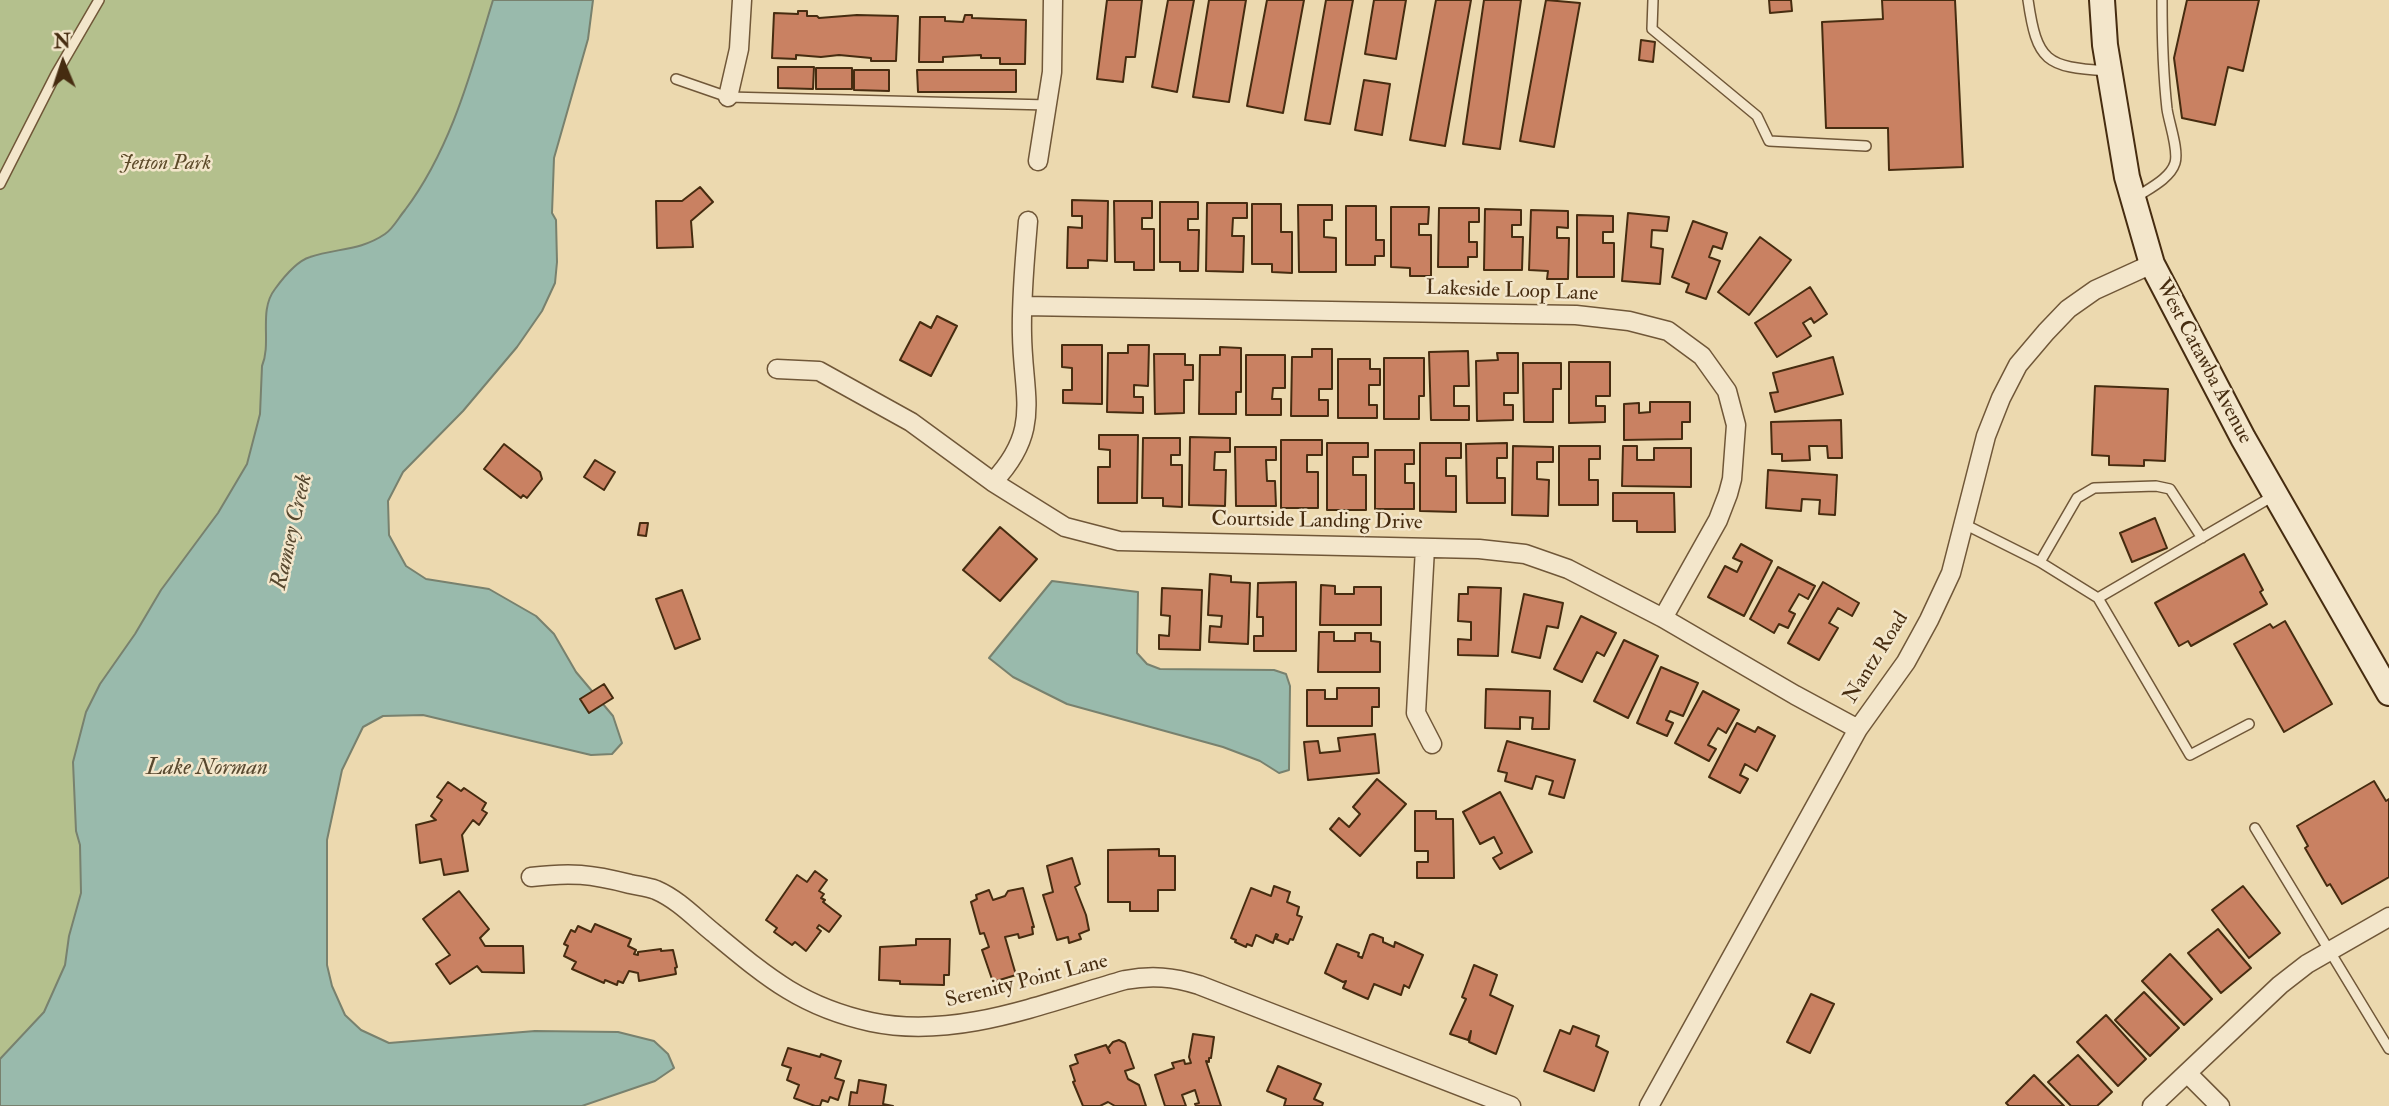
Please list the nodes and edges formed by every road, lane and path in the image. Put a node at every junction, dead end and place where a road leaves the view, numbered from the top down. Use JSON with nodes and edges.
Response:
{"nodes":[{"id":1,"x":99,"y":0,"type":"edge"},
{"id":2,"x":742,"y":0,"type":"edge"},
{"id":3,"x":1053,"y":0,"type":"edge"},
{"id":4,"x":1653,"y":0,"type":"edge"},
{"id":5,"x":2028,"y":0,"type":"edge"},
{"id":6,"x":2102,"y":0,"type":"edge"},
{"id":7,"x":2162,"y":0,"type":"edge"},
{"id":8,"x":2109,"y":71,"type":"junction"},
{"id":9,"x":676,"y":79,"type":"dead end"},
{"id":10,"x":727,"y":97,"type":"junction"},
{"id":11,"x":1048,"y":105,"type":"junction"},
{"id":12,"x":1866,"y":146,"type":"dead end"},
{"id":13,"x":1038,"y":161,"type":"dead end"},
{"id":14,"x":3,"y":169,"type":"edge"},
{"id":15,"x":0,"y":184,"type":"edge"},
{"id":16,"x":2134,"y":199,"type":"junction"},
{"id":17,"x":1028,"y":221,"type":"dead end"},
{"id":18,"x":2152,"y":264,"type":"junction"},
{"id":19,"x":1023,"y":306,"type":"junction"},
{"id":20,"x":777,"y":369,"type":"dead end"},
{"id":21,"x":993,"y":482,"type":"junction"},
{"id":22,"x":2275,"y":494,"type":"junction"},
{"id":23,"x":1964,"y":524,"type":"junction"},
{"id":24,"x":2202,"y":538,"type":"junction"},
{"id":25,"x":1425,"y":548,"type":"junction"},
{"id":26,"x":2040,"y":562,"type":"junction"},
{"id":27,"x":2098,"y":598,"type":"junction"},
{"id":28,"x":1663,"y":618,"type":"junction"},
{"id":29,"x":2389,"y":693,"type":"edge"},
{"id":30,"x":2249,"y":724,"type":"dead end"},
{"id":31,"x":1858,"y":729,"type":"junction"},
{"id":32,"x":1432,"y":744,"type":"dead end"},
{"id":33,"x":2255,"y":828,"type":"dead end"},
{"id":34,"x":531,"y":877,"type":"dead end"},
{"id":35,"x":2389,"y":917,"type":"edge"},
{"id":36,"x":2331,"y":950,"type":"junction"},
{"id":37,"x":2389,"y":1049,"type":"edge"},
{"id":38,"x":2187,"y":1073,"type":"junction"},
{"id":39,"x":1511,"y":1106,"type":"edge"},
{"id":40,"x":1649,"y":1106,"type":"edge"},
{"id":41,"x":2152,"y":1106,"type":"edge"},
{"id":42,"x":2220,"y":1106,"type":"edge"}],
"edges":[{"from":1,"to":14,"type":"lane"},
{"from":2,"to":10,"type":"street"},
{"from":3,"to":11,"type":"street"},
{"from":4,"to":12,"type":"lane"},
{"from":5,"to":8,"type":"lane"},
{"from":6,"to":8,"type":"main road","name":"West Catawba Avenue"},
{"from":7,"to":16,"type":"lane"},
{"from":8,"to":16,"type":"main road","name":"West Catawba Avenue"},
{"from":9,"to":10,"type":"lane"},
{"from":10,"to":11,"type":"lane"},
{"from":11,"to":13,"type":"street"},
{"from":14,"to":15,"type":"lane"},
{"from":16,"to":18,"type":"main road","name":"West Catawba Avenue"},
{"from":17,"to":19,"type":"street"},
{"from":18,"to":22,"type":"main road","name":"West Catawba Avenue"},
{"from":18,"to":23,"type":"street","name":"Nantz Road"},
{"from":19,"to":21,"type":"street"},
{"from":19,"to":28,"type":"street","name":"Lakeside Loop Lane"},
{"from":20,"to":21,"type":"street","name":"Courtside Landing Drive"},
{"from":21,"to":25,"type":"street","name":"Courtside Landing Drive"},
{"from":22,"to":24,"type":"lane"},
{"from":22,"to":29,"type":"main road","name":"West Catawba Avenue"},
{"from":23,"to":26,"type":"lane"},
{"from":23,"to":31,"type":"street","name":"Nantz Road"},
{"from":24,"to":26,"type":"lane"},
{"from":24,"to":27,"type":"lane"},
{"from":25,"to":28,"type":"street","name":"Courtside Landing Drive"},
{"from":25,"to":32,"type":"street"},
{"from":26,"to":27,"type":"lane"},
{"from":27,"to":30,"type":"lane"},
{"from":28,"to":31,"type":"street","name":"Courtside Landing Drive"},
{"from":31,"to":40,"type":"street","name":"Nantz Road"},
{"from":33,"to":36,"type":"lane"},
{"from":34,"to":39,"type":"street","name":"Serenity Point Lane"},
{"from":35,"to":36,"type":"street"},
{"from":36,"to":37,"type":"lane"},
{"from":36,"to":38,"type":"street"},
{"from":38,"to":41,"type":"street"},
{"from":38,"to":42,"type":"street"}]}
